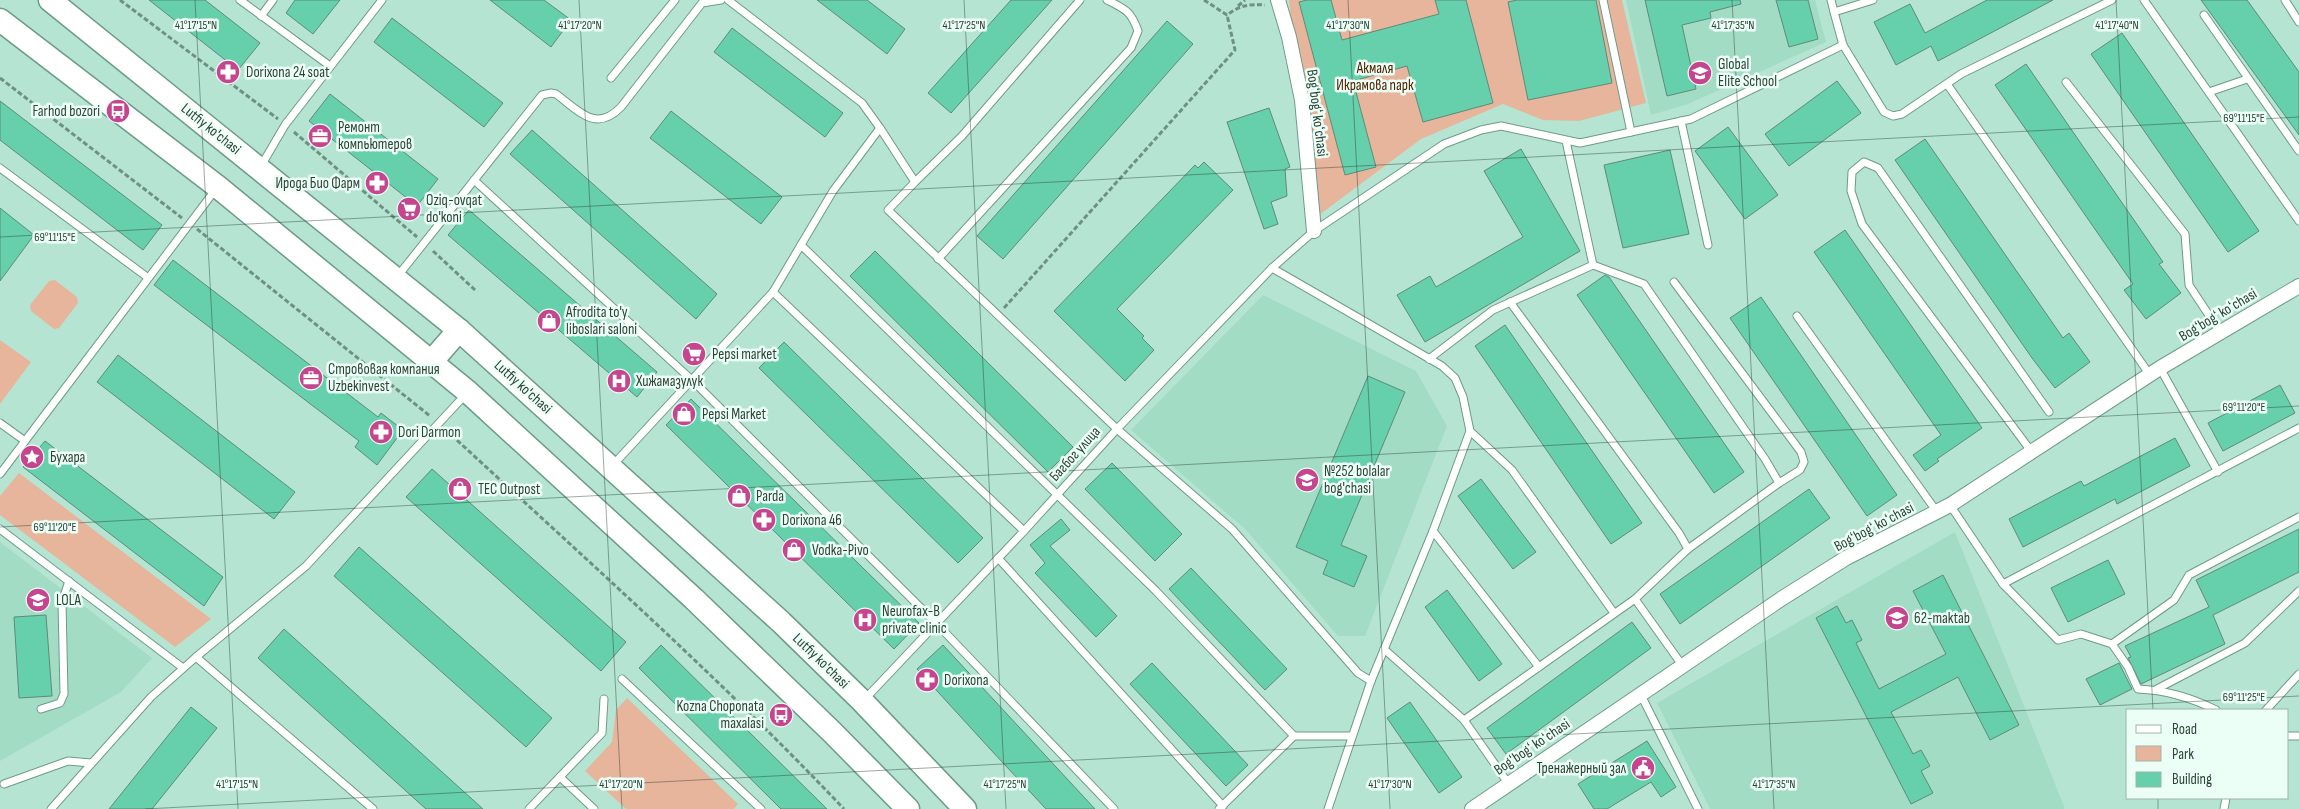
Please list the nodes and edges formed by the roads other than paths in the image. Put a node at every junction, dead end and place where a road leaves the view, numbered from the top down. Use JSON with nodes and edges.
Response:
{"nodes":[{"id":1,"x":50,"y":0,"type":"edge"},
{"id":2,"x":240,"y":0,"type":"edge"},
{"id":3,"x":274,"y":0,"type":"edge"},
{"id":4,"x":382,"y":0,"type":"edge"},
{"id":5,"x":675,"y":0,"type":"edge"},
{"id":6,"x":721,"y":0,"type":"edge"},
{"id":7,"x":728,"y":0,"type":"edge"},
{"id":8,"x":1080,"y":0,"type":"edge"},
{"id":9,"x":1107,"y":0,"type":"edge"},
{"id":10,"x":1603,"y":0,"type":"edge"},
{"id":11,"x":1831,"y":0,"type":"edge"},
{"id":12,"x":1873,"y":0,"type":"edge"},
{"id":13,"x":2112,"y":0,"type":"edge"},
{"id":14,"x":2144,"y":0,"type":"edge"},
{"id":15,"x":2285,"y":0,"type":"edge"},
{"id":16,"x":701,"y":1,"type":"edge"},
{"id":17,"x":1279,"y":3,"type":"edge"},
{"id":18,"x":1834,"y":12,"type":"junction"},
{"id":19,"x":2204,"y":15,"type":"dead end"},
{"id":20,"x":261,"y":16,"type":"junction"},
{"id":21,"x":0,"y":20,"type":"edge"},
{"id":22,"x":2299,"y":22,"type":"edge"},
{"id":23,"x":1842,"y":46,"type":"junction"},
{"id":24,"x":330,"y":66,"type":"junction"},
{"id":25,"x":611,"y":78,"type":"dead end"},
{"id":26,"x":2247,"y":79,"type":"junction"},
{"id":27,"x":2066,"y":82,"type":"dead end"},
{"id":28,"x":1947,"y":84,"type":"junction"},
{"id":29,"x":2209,"y":92,"type":"junction"},
{"id":30,"x":1681,"y":121,"type":"junction"},
{"id":31,"x":880,"y":128,"type":"junction"},
{"id":32,"x":1631,"y":132,"type":"junction"},
{"id":33,"x":1566,"y":141,"type":"junction"},
{"id":34,"x":2299,"y":151,"type":"edge"},
{"id":35,"x":0,"y":168,"type":"edge"},
{"id":36,"x":260,"y":168,"type":"junction"},
{"id":37,"x":474,"y":180,"type":"junction"},
{"id":38,"x":915,"y":182,"type":"junction"},
{"id":39,"x":218,"y":187,"type":"junction"},
{"id":40,"x":2299,"y":221,"type":"edge"},
{"id":41,"x":1314,"y":231,"type":"junction"},
{"id":42,"x":801,"y":245,"type":"junction"},
{"id":43,"x":1708,"y":245,"type":"dead end"},
{"id":44,"x":938,"y":258,"type":"junction"},
{"id":45,"x":1593,"y":265,"type":"junction"},
{"id":46,"x":1272,"y":268,"type":"junction"},
{"id":47,"x":147,"y":277,"type":"junction"},
{"id":48,"x":397,"y":278,"type":"junction"},
{"id":49,"x":1674,"y":282,"type":"dead end"},
{"id":50,"x":2299,"y":286,"type":"edge"},
{"id":51,"x":774,"y":292,"type":"junction"},
{"id":52,"x":1510,"y":302,"type":"junction"},
{"id":53,"x":1797,"y":316,"type":"dead end"},
{"id":54,"x":459,"y":330,"type":"junction"},
{"id":55,"x":2220,"y":332,"type":"junction"},
{"id":56,"x":1430,"y":359,"type":"junction"},
{"id":57,"x":432,"y":361,"type":"junction"},
{"id":58,"x":2155,"y":371,"type":"junction"},
{"id":59,"x":693,"y":381,"type":"junction"},
{"id":60,"x":468,"y":392,"type":"junction"},
{"id":61,"x":2049,"y":412,"type":"dead end"},
{"id":62,"x":0,"y":422,"type":"edge"},
{"id":63,"x":2299,"y":428,"type":"edge"},
{"id":64,"x":1117,"y":429,"type":"junction"},
{"id":65,"x":1470,"y":431,"type":"junction"},
{"id":66,"x":25,"y":441,"type":"junction"},
{"id":67,"x":2031,"y":451,"type":"junction"},
{"id":68,"x":612,"y":467,"type":"junction"},
{"id":69,"x":2218,"y":472,"type":"junction"},
{"id":70,"x":0,"y":474,"type":"edge"},
{"id":71,"x":1779,"y":483,"type":"junction"},
{"id":72,"x":1058,"y":494,"type":"junction"},
{"id":73,"x":1950,"y":505,"type":"junction"},
{"id":74,"x":1937,"y":512,"type":"junction"},
{"id":75,"x":2299,"y":517,"type":"edge"},
{"id":76,"x":0,"y":529,"type":"edge"},
{"id":77,"x":1024,"y":531,"type":"junction"},
{"id":78,"x":1433,"y":532,"type":"junction"},
{"id":79,"x":1688,"y":549,"type":"junction"},
{"id":80,"x":998,"y":558,"type":"junction"},
{"id":81,"x":69,"y":582,"type":"junction"},
{"id":82,"x":2003,"y":584,"type":"junction"},
{"id":83,"x":2299,"y":591,"type":"edge"},
{"id":84,"x":1634,"y":599,"type":"junction"},
{"id":85,"x":1614,"y":613,"type":"junction"},
{"id":86,"x":936,"y":623,"type":"junction"},
{"id":87,"x":2112,"y":644,"type":"junction"},
{"id":88,"x":1384,"y":649,"type":"junction"},
{"id":89,"x":196,"y":657,"type":"junction"},
{"id":90,"x":1682,"y":665,"type":"junction"},
{"id":91,"x":1539,"y":667,"type":"junction"},
{"id":92,"x":183,"y":668,"type":"junction"},
{"id":93,"x":2299,"y":674,"type":"edge"},
{"id":94,"x":622,"y":679,"type":"dead end"},
{"id":95,"x":1370,"y":681,"type":"junction"},
{"id":96,"x":2155,"y":690,"type":"junction"},
{"id":97,"x":1640,"y":693,"type":"junction"},
{"id":98,"x":604,"y":699,"type":"dead end"},
{"id":99,"x":862,"y":701,"type":"junction"},
{"id":100,"x":41,"y":709,"type":"dead end"},
{"id":101,"x":2214,"y":709,"type":"edge"},
{"id":102,"x":2267,"y":709,"type":"edge"},
{"id":103,"x":1464,"y":720,"type":"junction"},
{"id":104,"x":1294,"y":736,"type":"junction"},
{"id":105,"x":1351,"y":736,"type":"junction"},
{"id":106,"x":91,"y":763,"type":"junction"},
{"id":107,"x":560,"y":777,"type":"junction"},
{"id":108,"x":1508,"y":783,"type":"junction"},
{"id":109,"x":4,"y":784,"type":"dead end"},
{"id":110,"x":754,"y":803,"type":"junction"},
{"id":111,"x":1221,"y":807,"type":"edge"},
{"id":112,"x":52,"y":809,"type":"edge"},
{"id":113,"x":373,"y":809,"type":"edge"},
{"id":114,"x":529,"y":809,"type":"edge"},
{"id":115,"x":594,"y":809,"type":"edge"},
{"id":116,"x":748,"y":809,"type":"edge"},
{"id":117,"x":761,"y":809,"type":"edge"},
{"id":118,"x":908,"y":809,"type":"edge"},
{"id":119,"x":965,"y":809,"type":"edge"},
{"id":120,"x":1114,"y":809,"type":"edge"},
{"id":121,"x":1328,"y":809,"type":"edge"},
{"id":122,"x":1472,"y":809,"type":"edge"},
{"id":123,"x":1698,"y":809,"type":"edge"}],
"edges":[{"from":1,"to":36,"type":"main road","name":"Lutfiy ko'chasi"},
{"from":2,"to":20,"type":"lane"},
{"from":3,"to":20,"type":"lane"},
{"from":4,"to":24,"type":"lane"},
{"from":5,"to":25,"type":"lane"},
{"from":6,"to":16,"type":"lane"},
{"from":7,"to":31,"type":"lane"},
{"from":8,"to":38,"type":"lane"},
{"from":9,"to":44,"type":"lane"},
{"from":10,"to":32,"type":"lane"},
{"from":11,"to":18,"type":"lane"},
{"from":12,"to":18,"type":"lane"},
{"from":13,"to":28,"type":"lane"},
{"from":14,"to":29,"type":"lane"},
{"from":15,"to":22,"type":"lane"},
{"from":16,"to":37,"type":"lane"},
{"from":17,"to":41,"type":"street","name":"Bogʻbogʻ koʻchasi"},
{"from":18,"to":23,"type":"lane"},
{"from":19,"to":26,"type":"lane"},
{"from":20,"to":24,"type":"lane"},
{"from":21,"to":39,"type":"main road"},
{"from":23,"to":28,"type":"lane"},
{"from":23,"to":30,"type":"lane","name":"Багбог улица"},
{"from":24,"to":36,"type":"lane"},
{"from":26,"to":29,"type":"lane"},
{"from":26,"to":34,"type":"lane"},
{"from":27,"to":55,"type":"lane"},
{"from":28,"to":58,"type":"lane"},
{"from":29,"to":40,"type":"lane"},
{"from":30,"to":32,"type":"lane","name":"Багбог улица"},
{"from":30,"to":43,"type":"lane"},
{"from":31,"to":38,"type":"lane"},
{"from":31,"to":42,"type":"lane"},
{"from":32,"to":33,"type":"lane","name":"Багбог улица"},
{"from":33,"to":41,"type":"lane","name":"Багбог улица"},
{"from":33,"to":45,"type":"lane"},
{"from":35,"to":47,"type":"lane"},
{"from":36,"to":48,"type":"main road","name":"Lutfiy ko'chasi"},
{"from":37,"to":48,"type":"lane"},
{"from":37,"to":59,"type":"lane"},
{"from":38,"to":44,"type":"lane"},
{"from":39,"to":47,"type":"lane"},
{"from":39,"to":57,"type":"main road"},
{"from":41,"to":46,"type":"lane","name":"Багбог улица"},
{"from":42,"to":51,"type":"lane"},
{"from":42,"to":72,"type":"lane"},
{"from":44,"to":64,"type":"lane"},
{"from":45,"to":52,"type":"lane"},
{"from":45,"to":71,"type":"lane"},
{"from":46,"to":56,"type":"lane"},
{"from":46,"to":64,"type":"lane","name":"Багбог улица"},
{"from":47,"to":66,"type":"lane"},
{"from":48,"to":54,"type":"main road","name":"Lutfiy ko'chasi"},
{"from":49,"to":71,"type":"lane"},
{"from":50,"to":55,"type":"street","name":"Bogʻbogʻ koʻchasi"},
{"from":51,"to":59,"type":"lane"},
{"from":51,"to":77,"type":"lane"},
{"from":52,"to":56,"type":"lane"},
{"from":52,"to":79,"type":"lane"},
{"from":53,"to":74,"type":"lane"},
{"from":54,"to":57,"type":"main road"},
{"from":54,"to":68,"type":"main road","name":"Lutfiy ko'chasi"},
{"from":55,"to":58,"type":"street","name":"Bogʻbogʻ koʻchasi"},
{"from":56,"to":65,"type":"lane"},
{"from":57,"to":60,"type":"main road"},
{"from":58,"to":67,"type":"street","name":"Bogʻbogʻ koʻchasi"},
{"from":58,"to":69,"type":"lane"},
{"from":59,"to":68,"type":"lane"},
{"from":59,"to":86,"type":"lane"},
{"from":60,"to":89,"type":"lane"},
{"from":60,"to":118,"type":"main road"},
{"from":61,"to":67,"type":"lane"},
{"from":62,"to":66,"type":"lane"},
{"from":63,"to":69,"type":"lane"},
{"from":64,"to":72,"type":"lane","name":"Багбог улица"},
{"from":64,"to":95,"type":"lane"},
{"from":65,"to":78,"type":"lane"},
{"from":65,"to":85,"type":"lane"},
{"from":66,"to":70,"type":"lane"},
{"from":67,"to":73,"type":"street","name":"Bogʻbogʻ koʻchasi"},
{"from":68,"to":99,"type":"main road","name":"Lutfiy ko'chasi"},
{"from":69,"to":82,"type":"lane"},
{"from":71,"to":79,"type":"lane"},
{"from":72,"to":77,"type":"lane","name":"Багбог улица"},
{"from":72,"to":104,"type":"lane"},
{"from":73,"to":74,"type":"street","name":"Bogʻbogʻ koʻchasi"},
{"from":73,"to":82,"type":"lane"},
{"from":74,"to":90,"type":"street","name":"Bogʻbogʻ koʻchasi"},
{"from":75,"to":87,"type":"lane"},
{"from":76,"to":81,"type":"lane"},
{"from":77,"to":80,"type":"lane","name":"Багбог улица"},
{"from":78,"to":88,"type":"lane"},
{"from":78,"to":91,"type":"lane"},
{"from":79,"to":84,"type":"lane"},
{"from":80,"to":86,"type":"lane","name":"Багбог улица"},
{"from":80,"to":111,"type":"lane"},
{"from":81,"to":92,"type":"lane"},
{"from":81,"to":100,"type":"lane"},
{"from":82,"to":87,"type":"lane"},
{"from":83,"to":96,"type":"lane"},
{"from":84,"to":85,"type":"lane"},
{"from":84,"to":90,"type":"lane"},
{"from":85,"to":91,"type":"lane"},
{"from":86,"to":99,"type":"lane","name":"Багбог улица"},
{"from":86,"to":120,"type":"lane"},
{"from":87,"to":96,"type":"lane"},
{"from":88,"to":95,"type":"lane"},
{"from":88,"to":103,"type":"lane"},
{"from":89,"to":92,"type":"lane"},
{"from":89,"to":113,"type":"lane"},
{"from":90,"to":97,"type":"street","name":"Bogʻbogʻ koʻchasi"},
{"from":91,"to":103,"type":"lane"},
{"from":92,"to":106,"type":"lane"},
{"from":93,"to":102,"type":"lane"},
{"from":94,"to":110,"type":"lane"},
{"from":95,"to":105,"type":"lane"},
{"from":96,"to":101,"type":"lane"},
{"from":97,"to":108,"type":"street","name":"Bogʻbogʻ koʻchasi"},
{"from":97,"to":123,"type":"lane"},
{"from":98,"to":107,"type":"lane"},
{"from":99,"to":119,"type":"main road","name":"Lutfiy ko'chasi"},
{"from":103,"to":108,"type":"lane"},
{"from":104,"to":105,"type":"lane"},
{"from":104,"to":111,"type":"lane"},
{"from":105,"to":121,"type":"lane"},
{"from":106,"to":109,"type":"lane"},
{"from":106,"to":112,"type":"lane"},
{"from":107,"to":114,"type":"lane"},
{"from":107,"to":115,"type":"lane"},
{"from":108,"to":122,"type":"street","name":"Bogʻbogʻ koʻchasi"},
{"from":110,"to":116,"type":"lane"},
{"from":110,"to":117,"type":"lane"}]}
